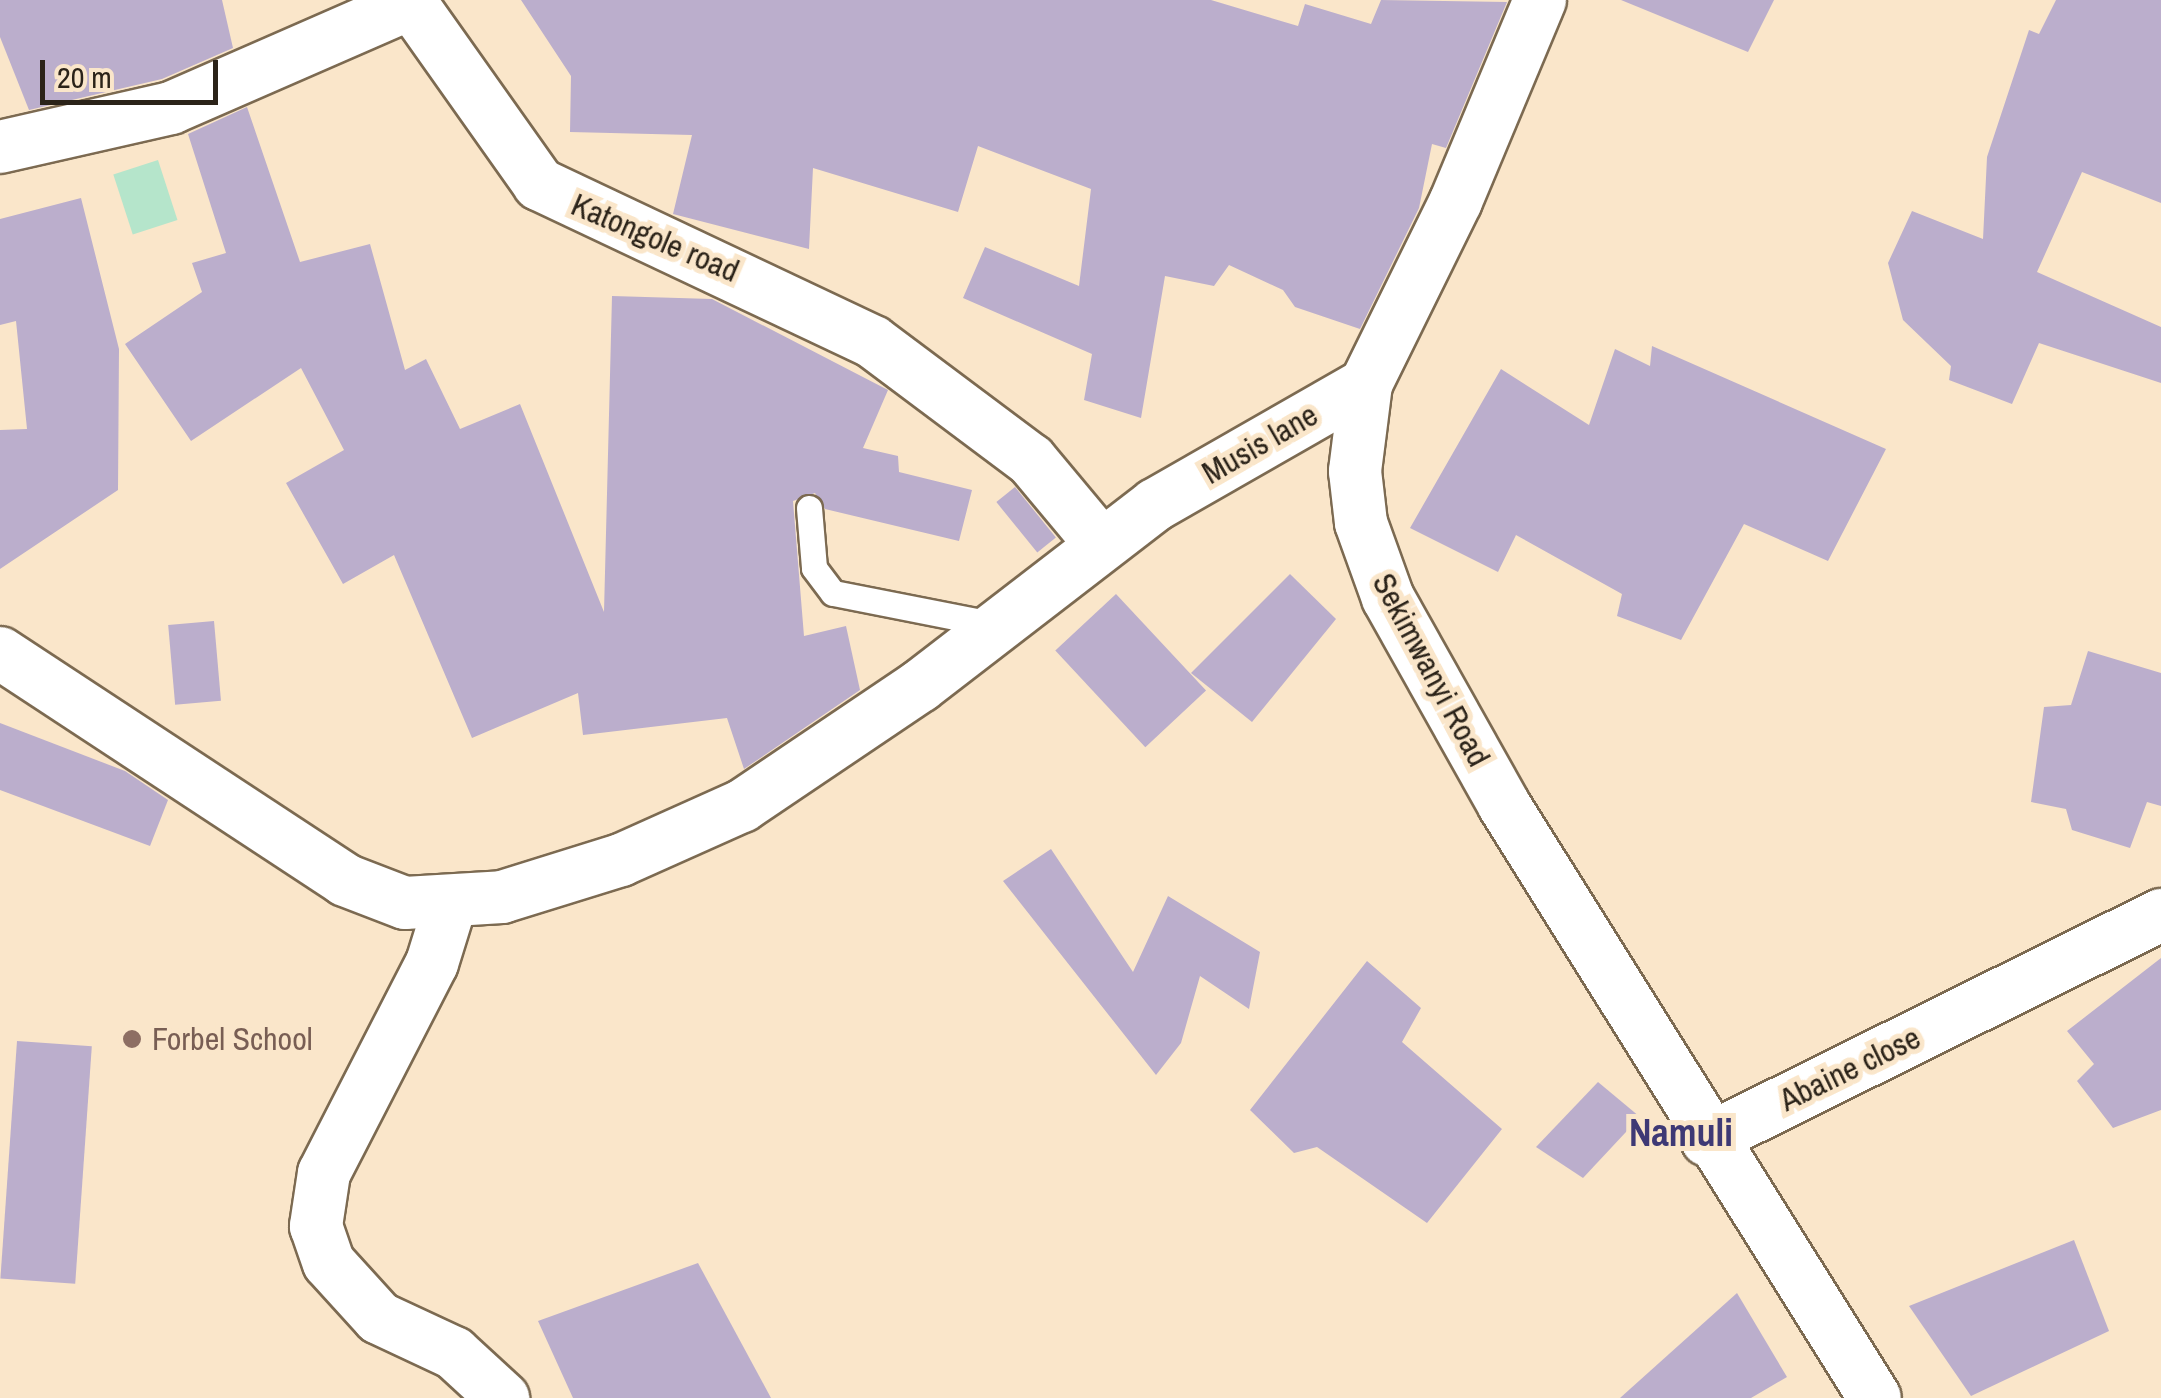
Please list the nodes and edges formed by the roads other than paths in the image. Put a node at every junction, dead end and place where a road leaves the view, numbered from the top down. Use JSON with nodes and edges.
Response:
{"nodes":[{"id":1,"x":1540,"y":0,"type":"edge"},
{"id":2,"x":411,"y":1,"type":"edge"},
{"id":3,"x":0,"y":147,"type":"edge"},
{"id":4,"x":1366,"y":384,"type":"junction"},
{"id":5,"x":808,"y":508,"type":"dead end"},
{"id":6,"x":1101,"y":544,"type":"junction"},
{"id":7,"x":996,"y":625,"type":"junction"},
{"id":8,"x":0,"y":653,"type":"edge"},
{"id":9,"x":450,"y":904,"type":"junction"},
{"id":10,"x":2161,"y":915,"type":"edge"},
{"id":11,"x":1707,"y":1140,"type":"junction"},
{"id":12,"x":503,"y":1398,"type":"edge"},
{"id":13,"x":1874,"y":1398,"type":"edge"}],
"edges":[{"from":1,"to":4,"type":"street","name":"Sekimwanyi Road"},
{"from":2,"to":3,"type":"street","name":"Katongole road"},
{"from":2,"to":6,"type":"street","name":"Katongole road"},
{"from":4,"to":6,"type":"street","name":"Musis lane"},
{"from":4,"to":11,"type":"street","name":"Sekimwanyi Road"},
{"from":5,"to":7,"type":"lane"},
{"from":6,"to":7,"type":"street","name":"Musis lane"},
{"from":7,"to":9,"type":"street","name":"Musis lane"},
{"from":8,"to":9,"type":"street","name":"Musis lane"},
{"from":9,"to":12,"type":"street"},
{"from":10,"to":11,"type":"street","name":"Abaine close"},
{"from":11,"to":13,"type":"street"}]}
